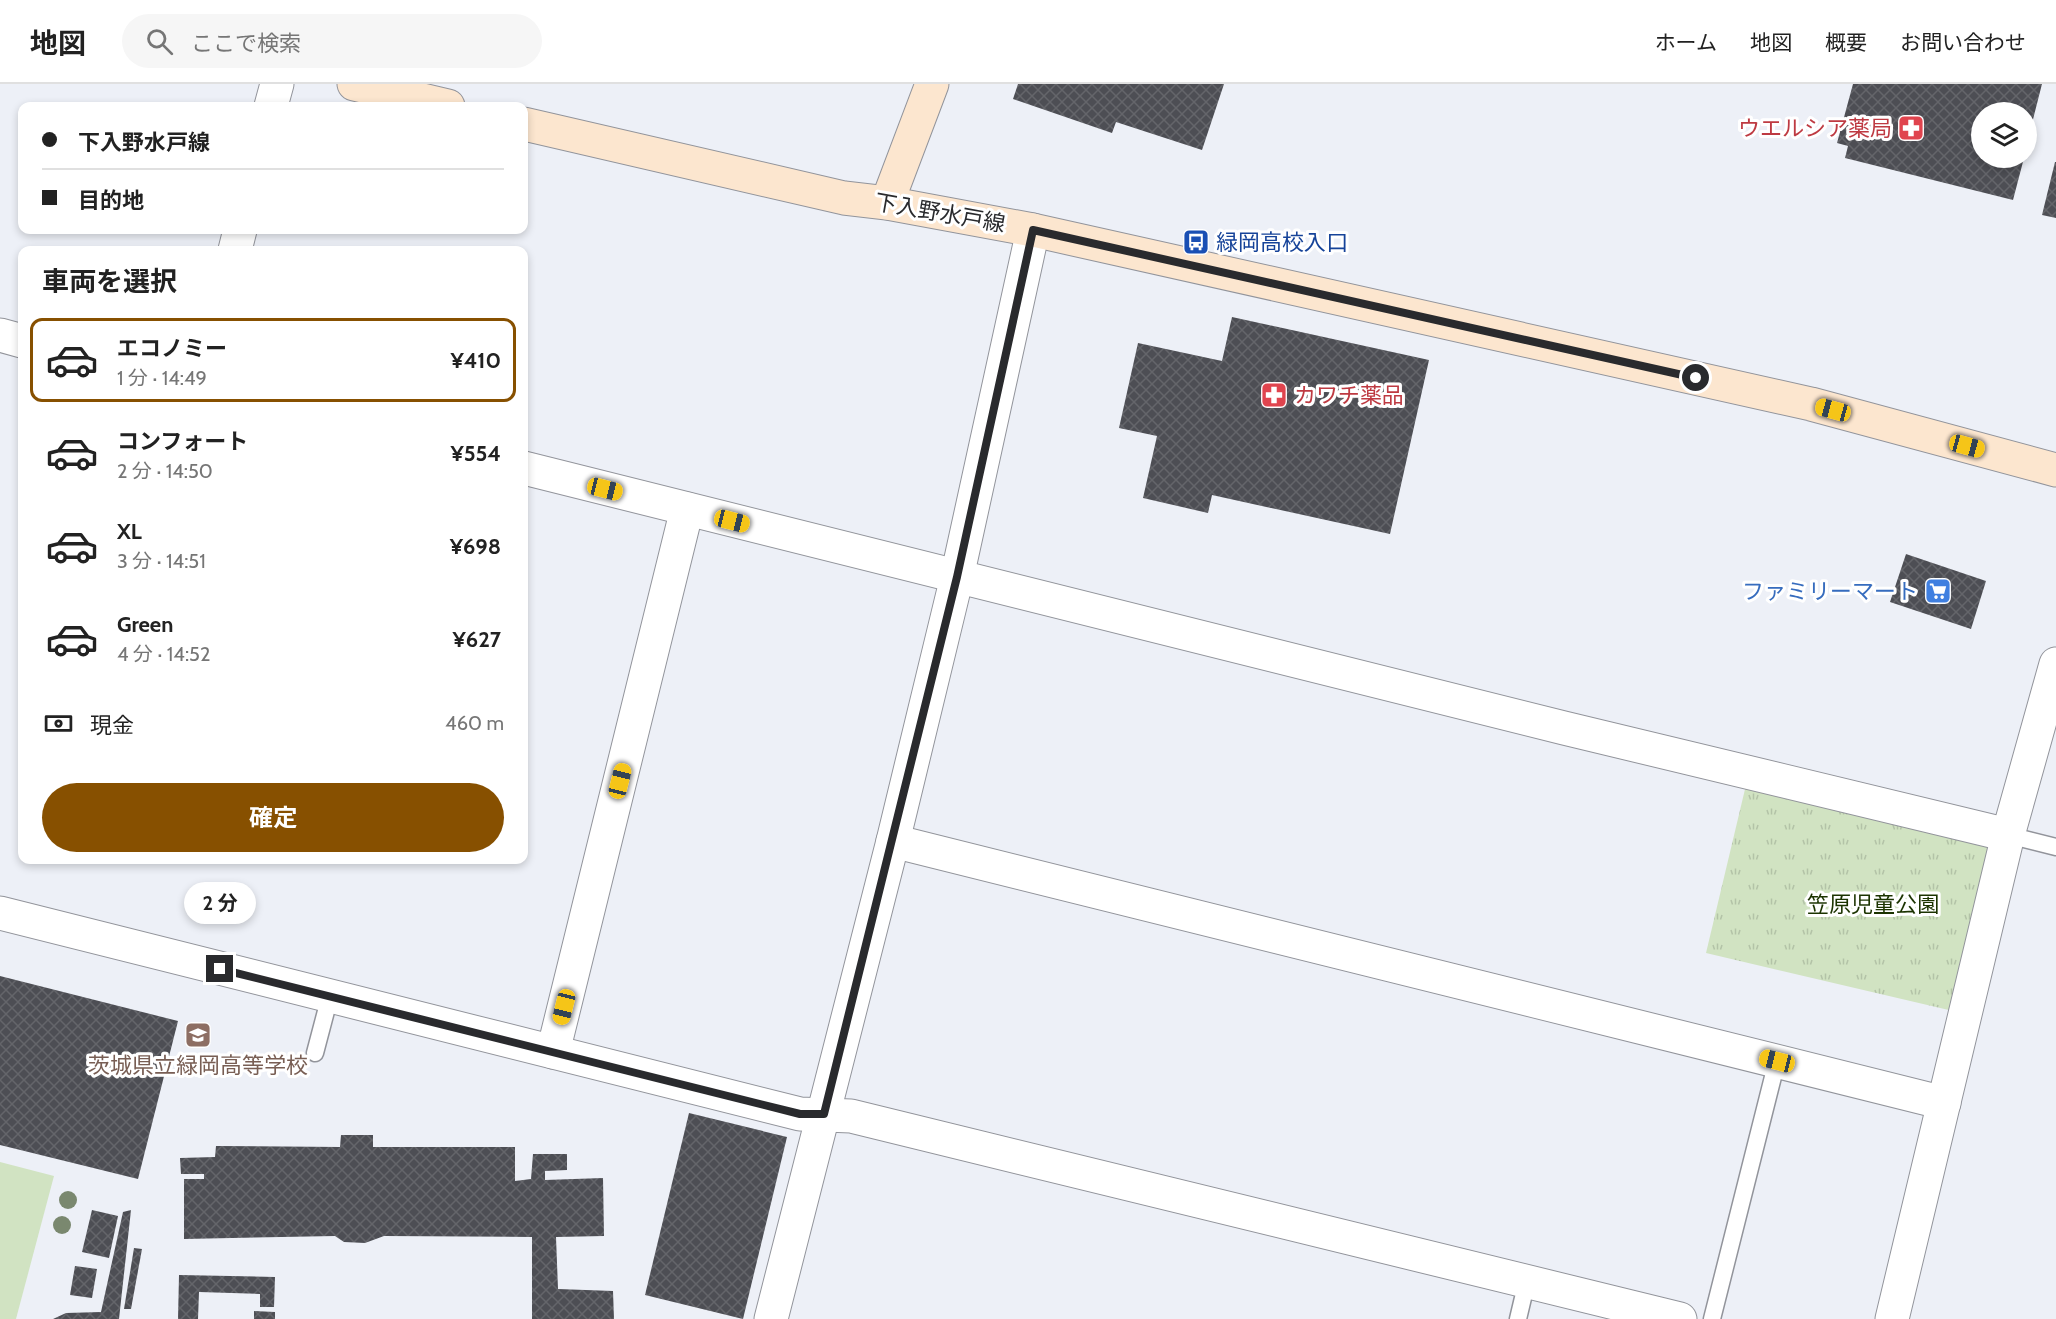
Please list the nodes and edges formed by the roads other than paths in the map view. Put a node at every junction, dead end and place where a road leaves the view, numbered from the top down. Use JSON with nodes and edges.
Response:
{"nodes":[{"id":1,"x":277,"y":84,"type":"edge"},
{"id":2,"x":932,"y":84,"type":"edge"},
{"id":3,"x":368,"y":86,"type":"edge"},
{"id":4,"x":272,"y":102,"type":"edge"},
{"id":5,"x":432,"y":102,"type":"edge"},
{"id":6,"x":528,"y":125,"type":"edge"},
{"id":7,"x":887,"y":203,"type":"junction"},
{"id":8,"x":1033,"y":230,"type":"junction"},
{"id":9,"x":0,"y":335,"type":"edge"},
{"id":10,"x":18,"y":340,"type":"edge"},
{"id":11,"x":528,"y":469,"type":"edge"},
{"id":12,"x":2056,"y":470,"type":"edge"},
{"id":13,"x":687,"y":510,"type":"junction"},
{"id":14,"x":957,"y":577,"type":"junction"},
{"id":15,"x":2056,"y":664,"type":"edge"},
{"id":16,"x":2008,"y":835,"type":"junction"},
{"id":17,"x":893,"y":841,"type":"junction"},
{"id":18,"x":2056,"y":847,"type":"edge"},
{"id":19,"x":0,"y":913,"type":"edge"},
{"id":20,"x":330,"y":996,"type":"junction"},
{"id":21,"x":553,"y":1052,"type":"junction"},
{"id":22,"x":315,"y":1053,"type":"dead end"},
{"id":23,"x":1777,"y":1061,"type":"junction"},
{"id":24,"x":1944,"y":1103,"type":"junction"},
{"id":25,"x":824,"y":1114,"type":"junction"},
{"id":26,"x":1527,"y":1281,"type":"junction"},
{"id":27,"x":771,"y":1319,"type":"edge"},
{"id":28,"x":1518,"y":1319,"type":"edge"},
{"id":29,"x":1680,"y":1319,"type":"edge"},
{"id":30,"x":1712,"y":1319,"type":"edge"},
{"id":31,"x":1892,"y":1319,"type":"edge"}],
"edges":[{"from":1,"to":4,"type":"street"},
{"from":2,"to":7,"type":"main road"},
{"from":3,"to":5,"type":"main road"},
{"from":6,"to":7,"type":"main road","name":"下入野水戸線"},
{"from":7,"to":8,"type":"main road","name":"下入野水戸線"},
{"from":8,"to":12,"type":"main road","name":"下入野水戸線"},
{"from":8,"to":14,"type":"street"},
{"from":9,"to":10,"type":"street"},
{"from":11,"to":13,"type":"street"},
{"from":13,"to":14,"type":"street"},
{"from":13,"to":21,"type":"street"},
{"from":14,"to":16,"type":"street"},
{"from":14,"to":17,"type":"street"},
{"from":15,"to":16,"type":"street"},
{"from":16,"to":18,"type":"lane"},
{"from":16,"to":24,"type":"street"},
{"from":17,"to":23,"type":"street"},
{"from":17,"to":25,"type":"street"},
{"from":19,"to":20,"type":"street"},
{"from":20,"to":21,"type":"street"},
{"from":20,"to":22,"type":"lane"},
{"from":21,"to":25,"type":"street"},
{"from":23,"to":24,"type":"street"},
{"from":23,"to":30,"type":"lane"},
{"from":24,"to":31,"type":"street"},
{"from":25,"to":26,"type":"street"},
{"from":25,"to":27,"type":"street"},
{"from":26,"to":28,"type":"lane"},
{"from":26,"to":29,"type":"street"}]}
